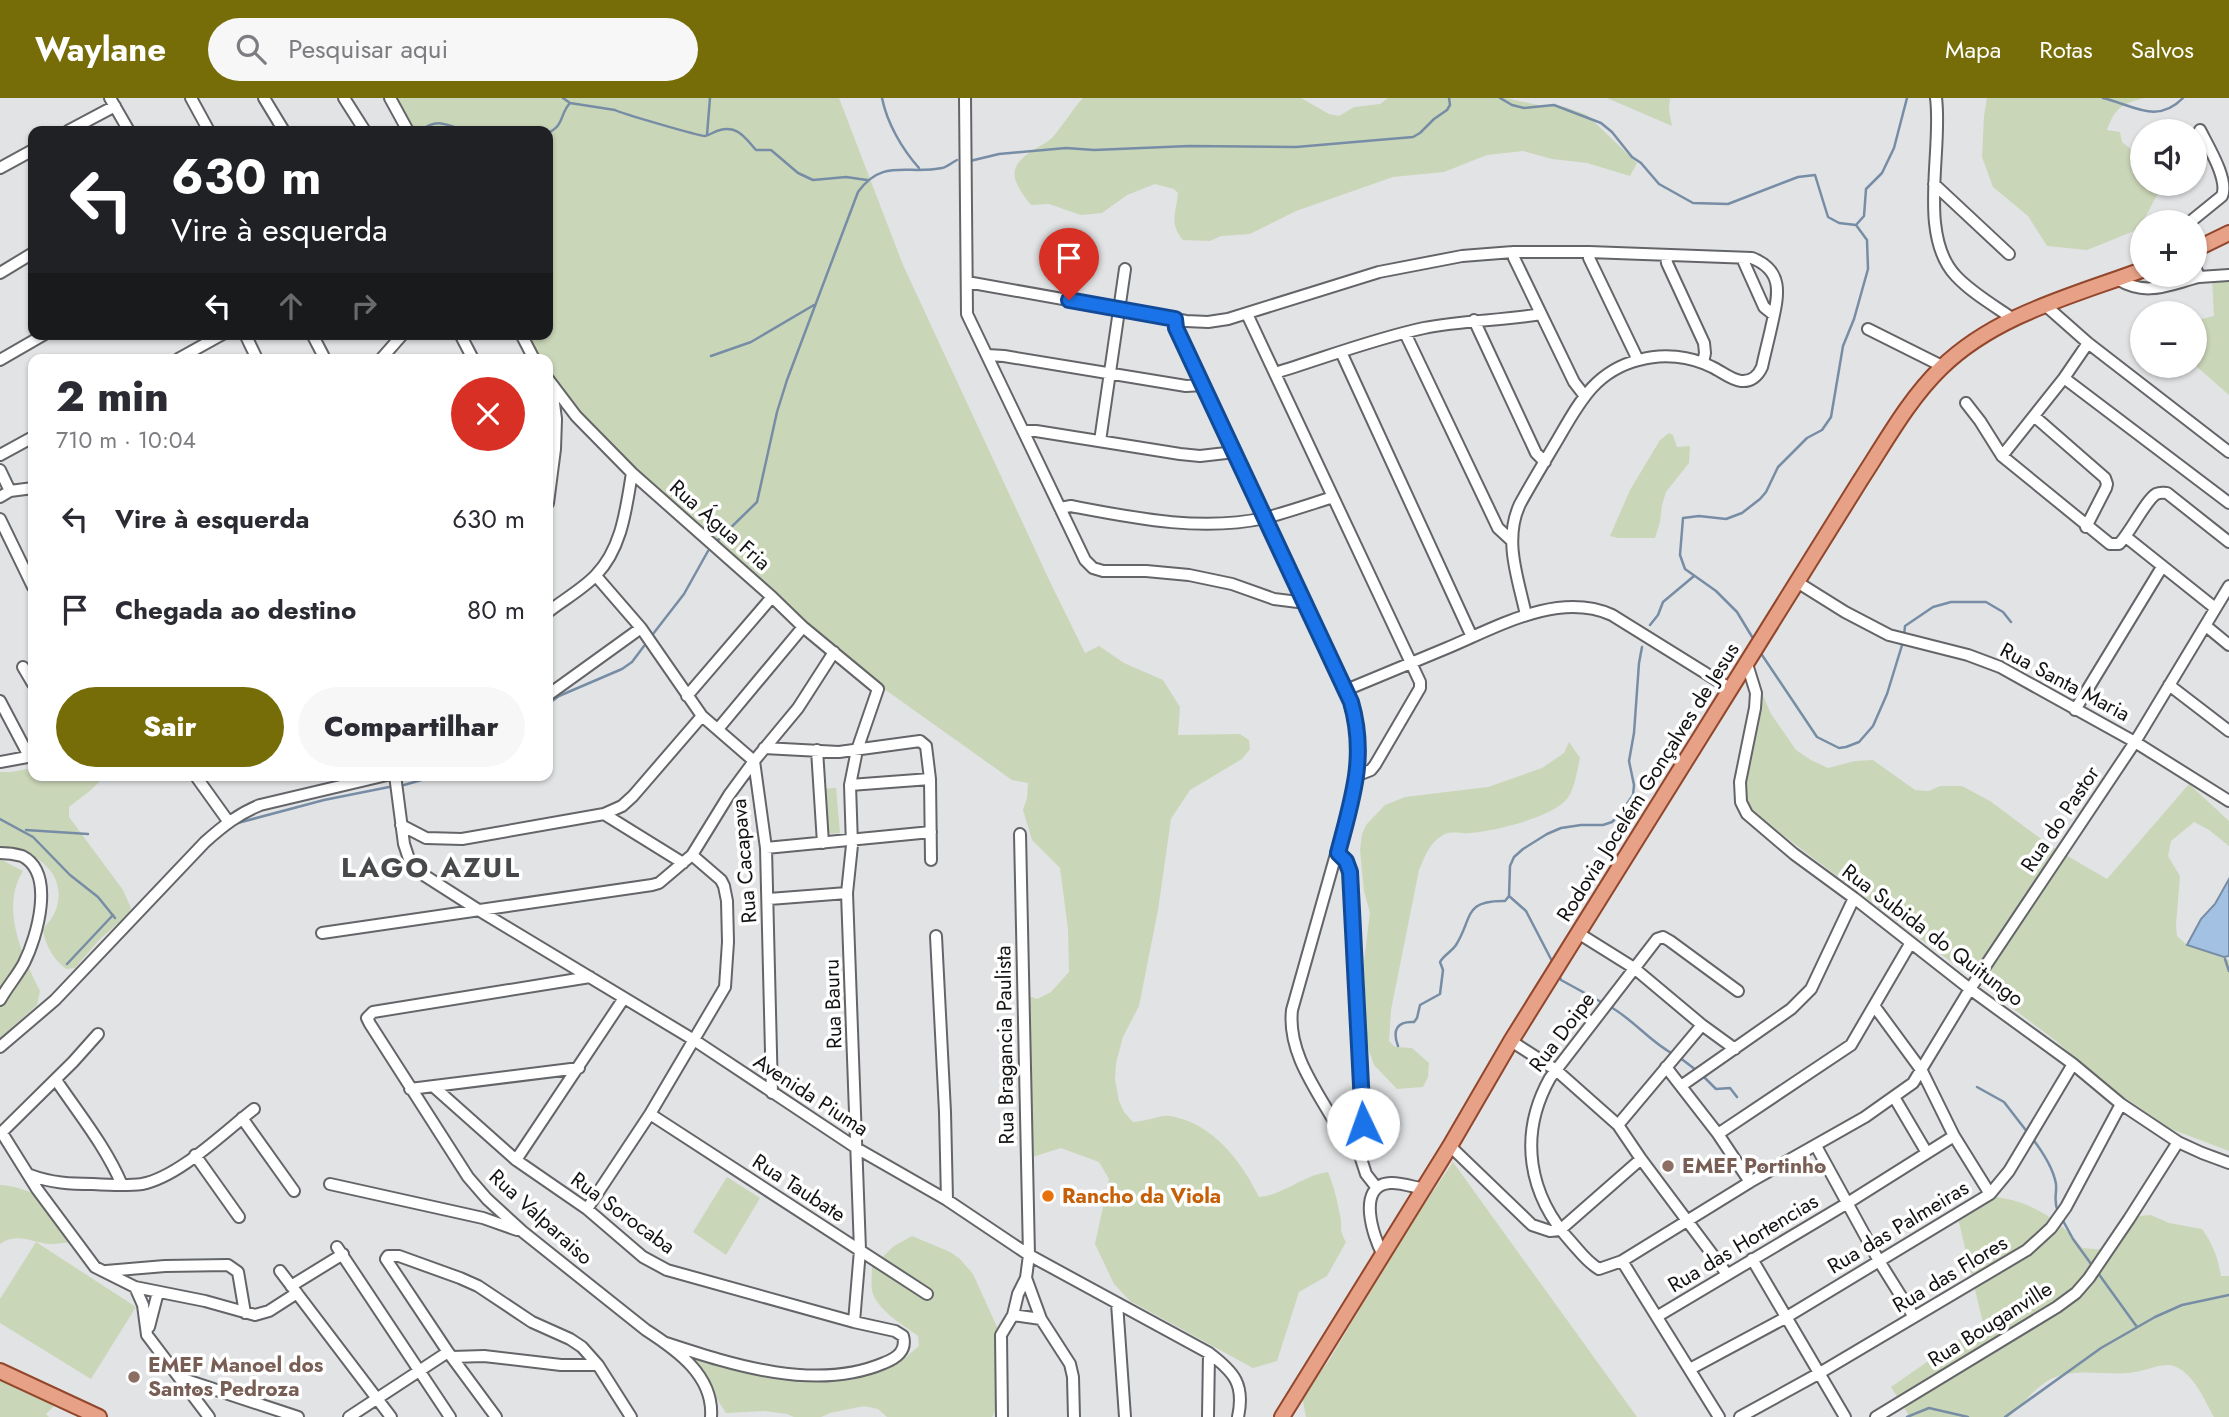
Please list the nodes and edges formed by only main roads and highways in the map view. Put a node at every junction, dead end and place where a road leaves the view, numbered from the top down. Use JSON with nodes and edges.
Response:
{"nodes":[{"id":1,"x":2229,"y":233,"type":"edge"},
{"id":2,"x":2207,"y":244,"type":"edge"},
{"id":3,"x":2130,"y":274,"type":"edge"},
{"id":4,"x":0,"y":1371,"type":"edge"},
{"id":5,"x":1283,"y":1416,"type":"edge"},
{"id":6,"x":99,"y":1417,"type":"edge"}],
"edges":[{"from":1,"to":2,"type":"main road"},
{"from":3,"to":5,"type":"main road","name":"Rodovia Jocelém Gonçalves de Jesus"},
{"from":4,"to":6,"type":"main road"}]}
